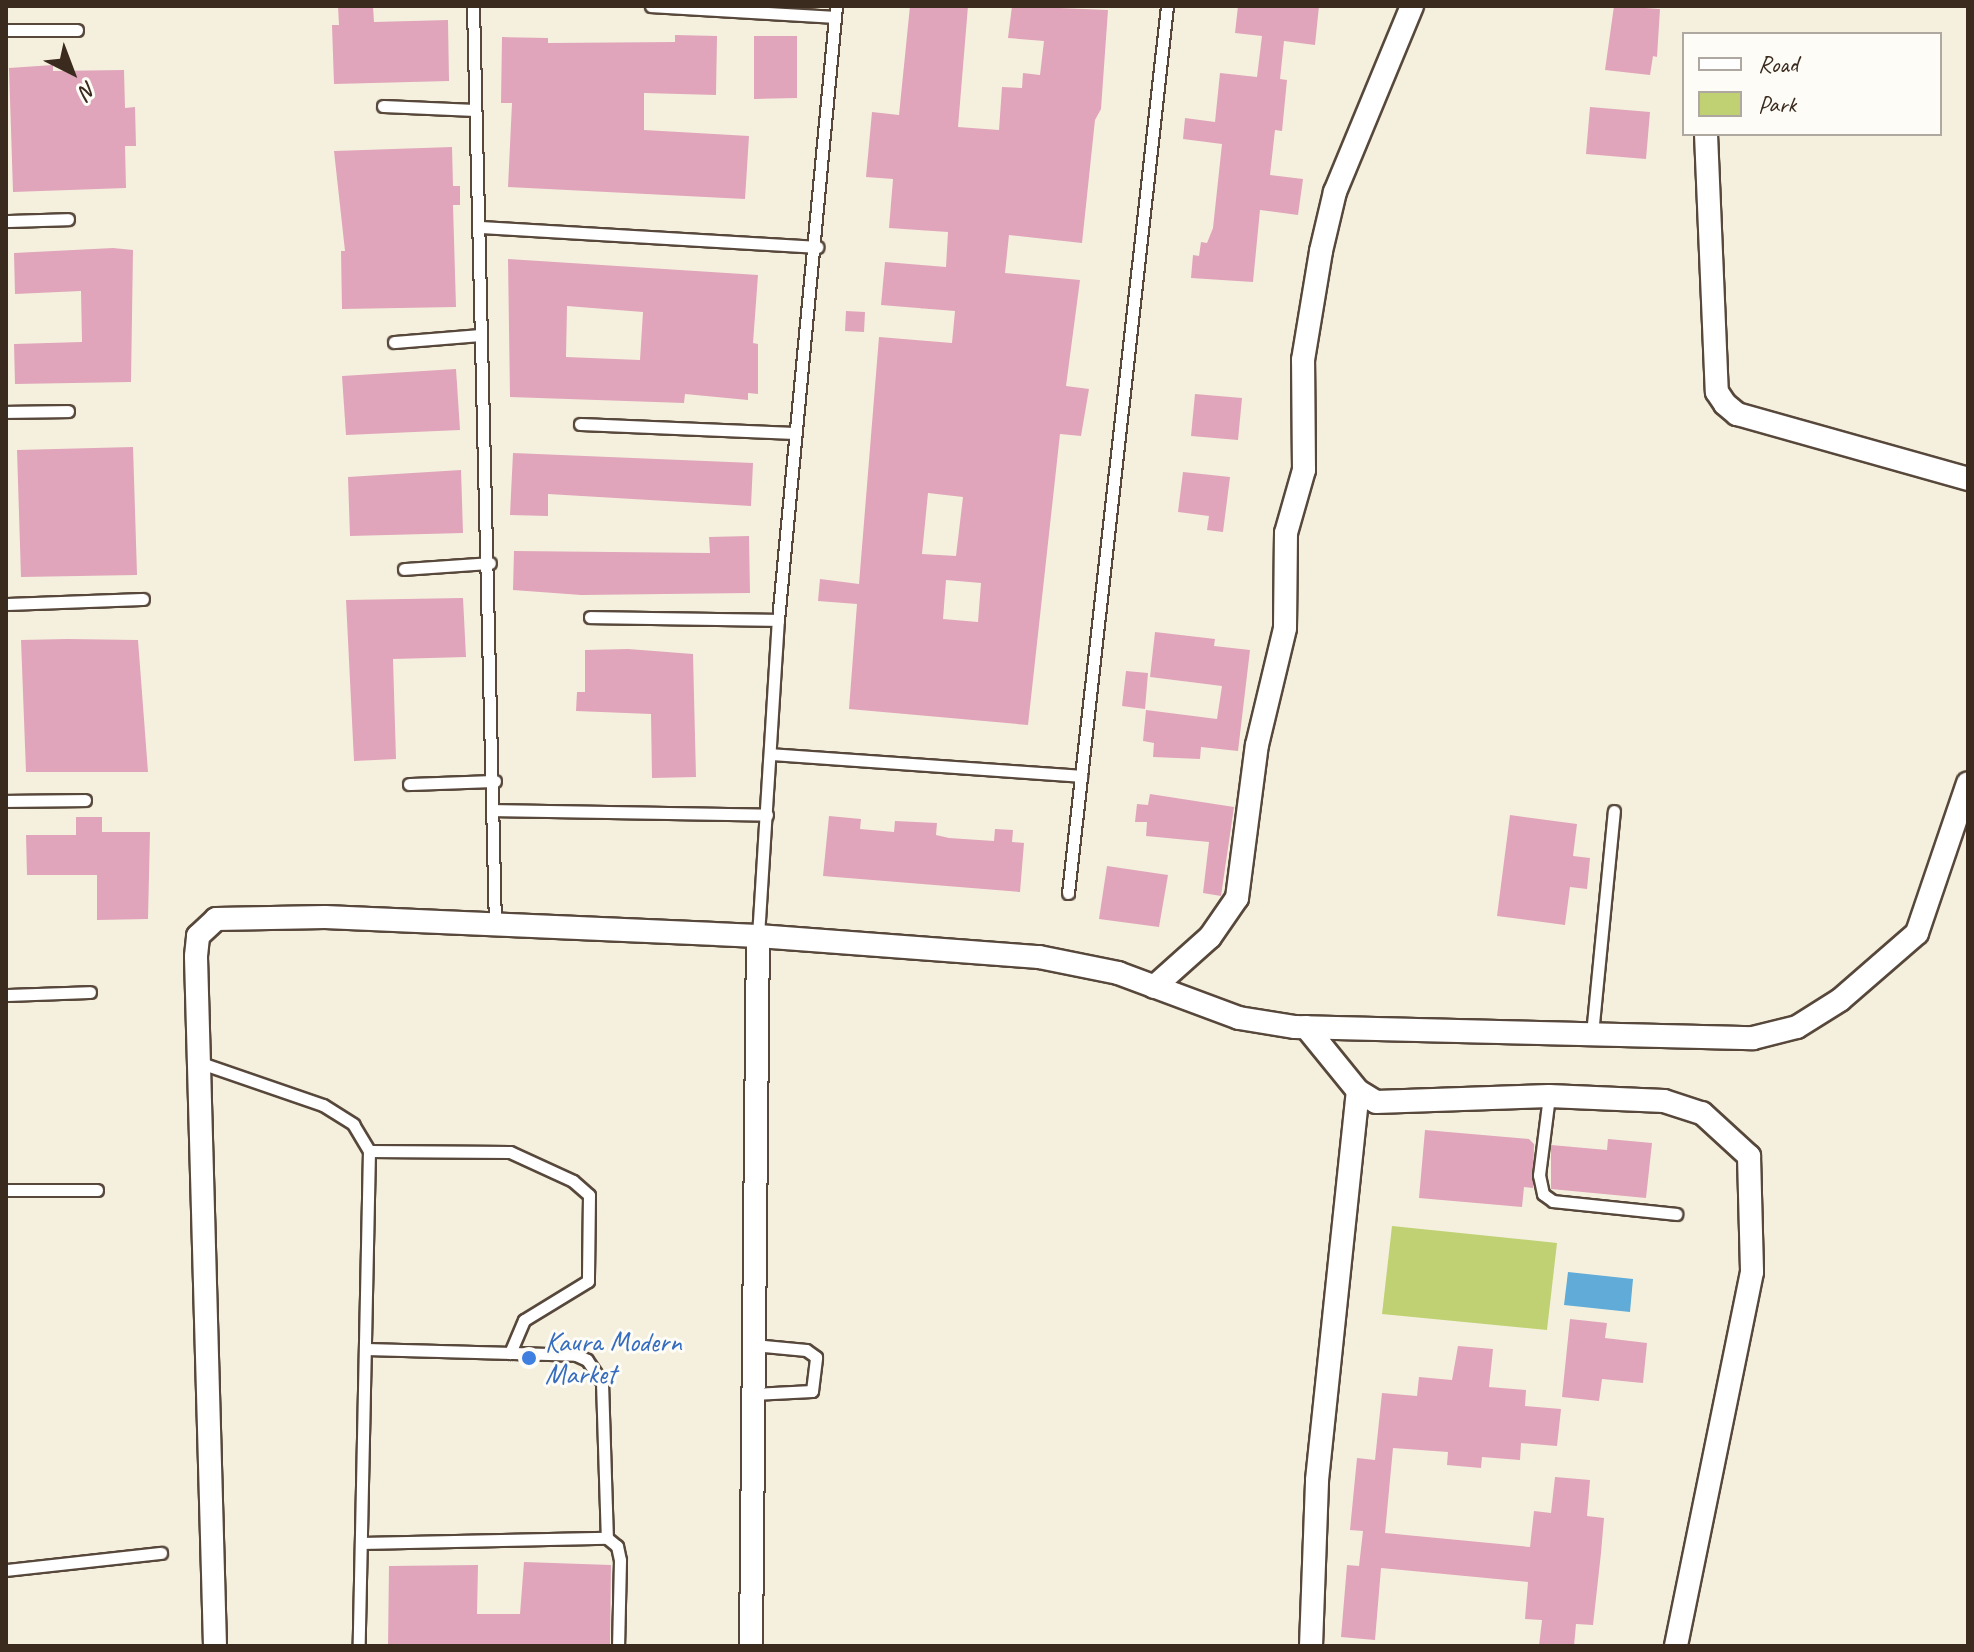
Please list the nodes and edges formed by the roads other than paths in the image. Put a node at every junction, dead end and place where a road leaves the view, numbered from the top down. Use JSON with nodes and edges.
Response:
{"nodes":[{"id":1,"x":473,"y":6,"type":"edge"},
{"id":2,"x":651,"y":6,"type":"edge"},
{"id":3,"x":1167,"y":6,"type":"edge"},
{"id":4,"x":1412,"y":6,"type":"edge"},
{"id":5,"x":836,"y":11,"type":"edge"},
{"id":6,"x":6,"y":30,"type":"edge"},
{"id":7,"x":77,"y":30,"type":"dead end"},
{"id":8,"x":383,"y":106,"type":"dead end"},
{"id":9,"x":475,"y":110,"type":"junction"},
{"id":10,"x":1706,"y":136,"type":"edge"},
{"id":11,"x":68,"y":219,"type":"dead end"},
{"id":12,"x":6,"y":221,"type":"edge"},
{"id":13,"x":482,"y":227,"type":"junction"},
{"id":14,"x":817,"y":247,"type":"junction"},
{"id":15,"x":481,"y":335,"type":"junction"},
{"id":16,"x":394,"y":342,"type":"dead end"},
{"id":17,"x":68,"y":411,"type":"dead end"},
{"id":18,"x":6,"y":412,"type":"edge"},
{"id":19,"x":580,"y":424,"type":"dead end"},
{"id":20,"x":795,"y":433,"type":"junction"},
{"id":21,"x":1968,"y":479,"type":"edge"},
{"id":22,"x":490,"y":563,"type":"junction"},
{"id":23,"x":404,"y":569,"type":"dead end"},
{"id":24,"x":143,"y":599,"type":"dead end"},
{"id":25,"x":6,"y":604,"type":"edge"},
{"id":26,"x":590,"y":617,"type":"dead end"},
{"id":27,"x":778,"y":620,"type":"junction"},
{"id":28,"x":770,"y":754,"type":"junction"},
{"id":29,"x":1081,"y":776,"type":"junction"},
{"id":30,"x":495,"y":781,"type":"junction"},
{"id":31,"x":1968,"y":783,"type":"edge"},
{"id":32,"x":409,"y":784,"type":"dead end"},
{"id":33,"x":85,"y":800,"type":"dead end"},
{"id":34,"x":6,"y":801,"type":"edge"},
{"id":35,"x":494,"y":810,"type":"junction"},
{"id":36,"x":1614,"y":811,"type":"dead end"},
{"id":37,"x":767,"y":815,"type":"junction"},
{"id":38,"x":1068,"y":893,"type":"dead end"},
{"id":39,"x":495,"y":926,"type":"junction"},
{"id":40,"x":758,"y":936,"type":"junction"},
{"id":41,"x":1154,"y":987,"type":"junction"},
{"id":42,"x":90,"y":992,"type":"dead end"},
{"id":43,"x":6,"y":995,"type":"edge"},
{"id":44,"x":1306,"y":1027,"type":"junction"},
{"id":45,"x":1592,"y":1034,"type":"junction"},
{"id":46,"x":198,"y":1062,"type":"junction"},
{"id":47,"x":1358,"y":1091,"type":"junction"},
{"id":48,"x":1549,"y":1096,"type":"junction"},
{"id":49,"x":369,"y":1151,"type":"junction"},
{"id":50,"x":6,"y":1190,"type":"edge"},
{"id":51,"x":97,"y":1190,"type":"dead end"},
{"id":52,"x":1676,"y":1214,"type":"dead end"},
{"id":53,"x":753,"y":1345,"type":"junction"},
{"id":54,"x":366,"y":1349,"type":"junction"},
{"id":55,"x":510,"y":1353,"type":"junction"},
{"id":56,"x":753,"y":1394,"type":"junction"},
{"id":57,"x":607,"y":1538,"type":"junction"},
{"id":58,"x":361,"y":1543,"type":"junction"},
{"id":59,"x":161,"y":1553,"type":"dead end"},
{"id":60,"x":6,"y":1570,"type":"edge"},
{"id":61,"x":215,"y":1646,"type":"edge"},
{"id":62,"x":359,"y":1646,"type":"edge"},
{"id":63,"x":618,"y":1646,"type":"edge"},
{"id":64,"x":751,"y":1646,"type":"edge"},
{"id":65,"x":1311,"y":1646,"type":"edge"},
{"id":66,"x":1676,"y":1646,"type":"edge"}],
"edges":[{"from":1,"to":9,"type":"lane"},
{"from":2,"to":5,"type":"lane"},
{"from":3,"to":29,"type":"lane"},
{"from":4,"to":41,"type":"street"},
{"from":5,"to":14,"type":"lane"},
{"from":6,"to":7,"type":"lane"},
{"from":8,"to":9,"type":"lane"},
{"from":9,"to":13,"type":"lane"},
{"from":10,"to":21,"type":"street"},
{"from":11,"to":12,"type":"lane"},
{"from":13,"to":14,"type":"lane"},
{"from":13,"to":15,"type":"lane"},
{"from":14,"to":20,"type":"lane"},
{"from":15,"to":16,"type":"lane"},
{"from":15,"to":22,"type":"lane"},
{"from":17,"to":18,"type":"lane"},
{"from":19,"to":20,"type":"lane"},
{"from":20,"to":27,"type":"lane"},
{"from":22,"to":23,"type":"lane"},
{"from":22,"to":30,"type":"lane"},
{"from":24,"to":25,"type":"lane"},
{"from":26,"to":27,"type":"lane"},
{"from":27,"to":28,"type":"lane"},
{"from":28,"to":29,"type":"lane"},
{"from":28,"to":37,"type":"lane"},
{"from":29,"to":38,"type":"lane"},
{"from":30,"to":32,"type":"lane"},
{"from":30,"to":35,"type":"lane"},
{"from":31,"to":45,"type":"street"},
{"from":33,"to":34,"type":"lane"},
{"from":35,"to":37,"type":"lane"},
{"from":35,"to":39,"type":"lane"},
{"from":36,"to":45,"type":"lane"},
{"from":37,"to":40,"type":"lane"},
{"from":39,"to":40,"type":"street"},
{"from":39,"to":46,"type":"street"},
{"from":40,"to":41,"type":"street"},
{"from":40,"to":53,"type":"street"},
{"from":41,"to":44,"type":"street"},
{"from":42,"to":43,"type":"lane"},
{"from":44,"to":45,"type":"street"},
{"from":44,"to":47,"type":"street"},
{"from":46,"to":49,"type":"lane"},
{"from":46,"to":61,"type":"street"},
{"from":47,"to":48,"type":"street"},
{"from":47,"to":65,"type":"street"},
{"from":48,"to":52,"type":"lane"},
{"from":48,"to":66,"type":"street"},
{"from":49,"to":54,"type":"lane"},
{"from":49,"to":55,"type":"lane"},
{"from":50,"to":51,"type":"lane"},
{"from":53,"to":56,"type":"street"},
{"from":53,"to":56,"type":"lane"},
{"from":54,"to":55,"type":"lane"},
{"from":54,"to":58,"type":"lane"},
{"from":55,"to":57,"type":"lane"},
{"from":56,"to":64,"type":"street"},
{"from":57,"to":58,"type":"lane"},
{"from":57,"to":63,"type":"lane"},
{"from":58,"to":62,"type":"lane"},
{"from":59,"to":60,"type":"lane"}]}
